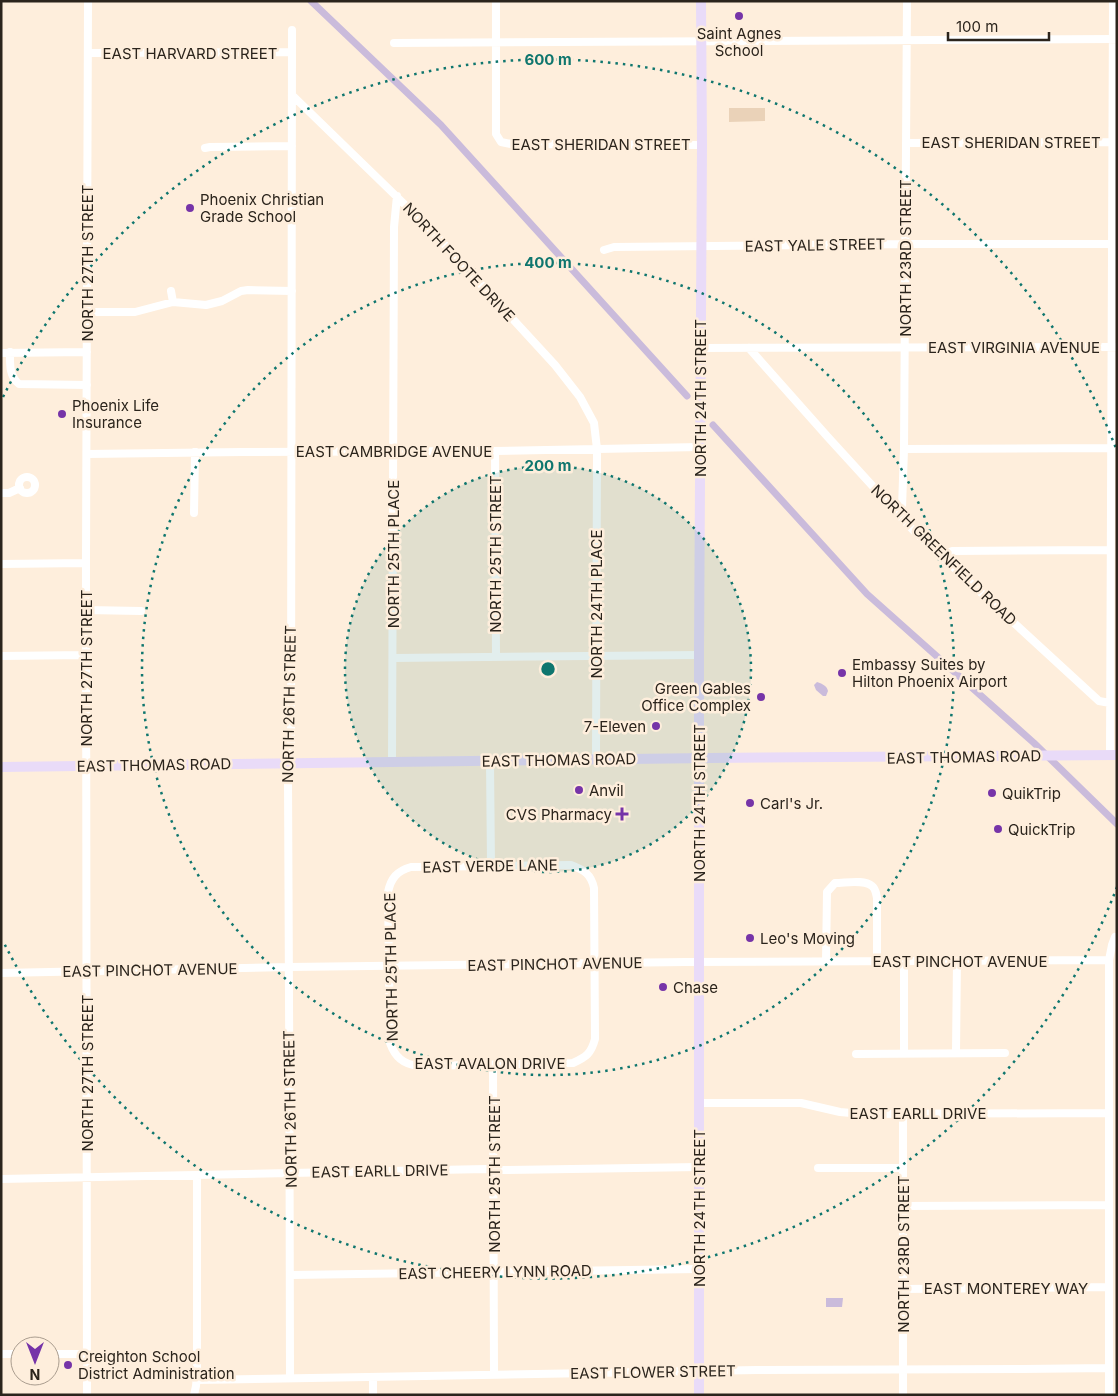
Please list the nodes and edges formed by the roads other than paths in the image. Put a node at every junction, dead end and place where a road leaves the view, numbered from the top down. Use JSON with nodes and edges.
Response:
{"nodes":[{"id":1,"x":88,"y":1,"type":"edge"},
{"id":2,"x":496,"y":1,"type":"edge"},
{"id":3,"x":701,"y":1,"type":"edge"},
{"id":4,"x":907,"y":1,"type":"edge"},
{"id":5,"x":1112,"y":1,"type":"edge"},
{"id":6,"x":292,"y":30,"type":"dead end"},
{"id":7,"x":1114,"y":39,"type":"edge"},
{"id":8,"x":907,"y":41,"type":"junction"},
{"id":9,"x":701,"y":42,"type":"junction"},
{"id":10,"x":394,"y":43,"type":"dead end"},
{"id":11,"x":496,"y":43,"type":"junction"},
{"id":12,"x":292,"y":52,"type":"junction"},
{"id":13,"x":88,"y":53,"type":"junction"},
{"id":14,"x":292,"y":94,"type":"junction"},
{"id":15,"x":1114,"y":142,"type":"edge"},
{"id":16,"x":906,"y":143,"type":"junction"},
{"id":17,"x":702,"y":145,"type":"junction"},
{"id":18,"x":292,"y":146,"type":"junction"},
{"id":19,"x":205,"y":148,"type":"dead end"},
{"id":20,"x":397,"y":196,"type":"junction"},
{"id":21,"x":906,"y":244,"type":"junction"},
{"id":22,"x":1114,"y":244,"type":"edge"},
{"id":23,"x":701,"y":246,"type":"junction"},
{"id":24,"x":604,"y":250,"type":"dead end"},
{"id":25,"x":171,"y":291,"type":"dead end"},
{"id":26,"x":292,"y":291,"type":"junction"},
{"id":27,"x":173,"y":302,"type":"junction"},
{"id":28,"x":214,"y":304,"type":"junction"},
{"id":29,"x":88,"y":312,"type":"junction"},
{"id":30,"x":216,"y":312,"type":"dead end"},
{"id":31,"x":905,"y":347,"type":"junction"},
{"id":32,"x":1114,"y":347,"type":"edge"},
{"id":33,"x":700,"y":348,"type":"junction"},
{"id":34,"x":749,"y":348,"type":"junction"},
{"id":35,"x":10,"y":352,"type":"junction"},
{"id":36,"x":87,"y":352,"type":"junction"},
{"id":37,"x":1,"y":353,"type":"edge"},
{"id":38,"x":87,"y":384,"type":"junction"},
{"id":39,"x":700,"y":447,"type":"junction"},
{"id":40,"x":1110,"y":448,"type":"junction"},
{"id":41,"x":597,"y":449,"type":"junction"},
{"id":42,"x":904,"y":449,"type":"junction"},
{"id":43,"x":495,"y":451,"type":"junction"},
{"id":44,"x":194,"y":452,"type":"junction"},
{"id":45,"x":291,"y":452,"type":"junction"},
{"id":46,"x":393,"y":452,"type":"junction"},
{"id":47,"x":87,"y":454,"type":"junction"},
{"id":48,"x":20,"y":488,"type":"dead end"},
{"id":49,"x":1,"y":492,"type":"edge"},
{"id":50,"x":194,"y":513,"type":"dead end"},
{"id":51,"x":899,"y":515,"type":"junction"},
{"id":52,"x":1110,"y":550,"type":"junction"},
{"id":53,"x":942,"y":556,"type":"junction"},
{"id":54,"x":86,"y":563,"type":"junction"},
{"id":55,"x":1,"y":564,"type":"edge"},
{"id":56,"x":86,"y":610,"type":"junction"},
{"id":57,"x":141,"y":611,"type":"dead end"},
{"id":58,"x":86,"y":655,"type":"junction"},
{"id":59,"x":699,"y":655,"type":"junction"},
{"id":60,"x":1,"y":656,"type":"edge"},
{"id":61,"x":596,"y":656,"type":"junction"},
{"id":62,"x":496,"y":657,"type":"junction"},
{"id":63,"x":393,"y":658,"type":"junction"},
{"id":64,"x":1110,"y":703,"type":"junction"},
{"id":65,"x":1113,"y":755,"type":"edge"},
{"id":66,"x":699,"y":759,"type":"junction"},
{"id":67,"x":596,"y":760,"type":"junction"},
{"id":68,"x":490,"y":761,"type":"junction"},
{"id":69,"x":392,"y":762,"type":"junction"},
{"id":70,"x":290,"y":764,"type":"junction"},
{"id":71,"x":87,"y":766,"type":"junction"},
{"id":72,"x":1,"y":767,"type":"edge"},
{"id":73,"x":491,"y":866,"type":"junction"},
{"id":74,"x":394,"y":876,"type":"joint"},
{"id":75,"x":1116,"y":937,"type":"edge"},
{"id":76,"x":1109,"y":960,"type":"junction"},
{"id":77,"x":956,"y":961,"type":"junction"},
{"id":78,"x":699,"y":962,"type":"junction"},
{"id":79,"x":826,"y":962,"type":"junction"},
{"id":80,"x":877,"y":962,"type":"junction"},
{"id":81,"x":904,"y":962,"type":"junction"},
{"id":82,"x":594,"y":964,"type":"junction"},
{"id":83,"x":389,"y":966,"type":"junction"},
{"id":84,"x":289,"y":967,"type":"junction"},
{"id":85,"x":87,"y":972,"type":"junction"},
{"id":86,"x":1,"y":973,"type":"edge"},
{"id":87,"x":904,"y":1053,"type":"junction"},
{"id":88,"x":956,"y":1053,"type":"junction"},
{"id":89,"x":1005,"y":1053,"type":"dead end"},
{"id":90,"x":856,"y":1054,"type":"dead end"},
{"id":91,"x":397,"y":1057,"type":"joint"},
{"id":92,"x":493,"y":1064,"type":"junction"},
{"id":93,"x":699,"y":1102,"type":"junction"},
{"id":94,"x":1109,"y":1113,"type":"junction"},
{"id":95,"x":904,"y":1114,"type":"junction"},
{"id":96,"x":1113,"y":1162,"type":"edge"},
{"id":97,"x":699,"y":1167,"type":"junction"},
{"id":98,"x":818,"y":1168,"type":"dead end"},
{"id":99,"x":903,"y":1168,"type":"junction"},
{"id":100,"x":493,"y":1170,"type":"junction"},
{"id":101,"x":290,"y":1173,"type":"junction"},
{"id":102,"x":196,"y":1175,"type":"junction"},
{"id":103,"x":87,"y":1177,"type":"junction"},
{"id":104,"x":1,"y":1179,"type":"edge"},
{"id":105,"x":1109,"y":1205,"type":"junction"},
{"id":106,"x":903,"y":1206,"type":"junction"},
{"id":107,"x":699,"y":1269,"type":"junction"},
{"id":108,"x":495,"y":1272,"type":"junction"},
{"id":109,"x":290,"y":1275,"type":"junction"},
{"id":110,"x":1109,"y":1287,"type":"junction"},
{"id":111,"x":903,"y":1289,"type":"junction"},
{"id":112,"x":60,"y":1354,"type":"edge"},
{"id":113,"x":86,"y":1354,"type":"junction"},
{"id":114,"x":1109,"y":1368,"type":"junction"},
{"id":115,"x":903,"y":1369,"type":"junction"},
{"id":116,"x":700,"y":1371,"type":"junction"},
{"id":117,"x":494,"y":1374,"type":"junction"},
{"id":118,"x":373,"y":1377,"type":"junction"},
{"id":119,"x":290,"y":1378,"type":"junction"},
{"id":120,"x":196,"y":1380,"type":"junction"},
{"id":121,"x":86,"y":1395,"type":"edge"},
{"id":122,"x":194,"y":1395,"type":"edge"},
{"id":123,"x":373,"y":1395,"type":"edge"},
{"id":124,"x":699,"y":1395,"type":"edge"},
{"id":125,"x":904,"y":1395,"type":"edge"},
{"id":126,"x":1109,"y":1395,"type":"edge"}],
"edges":[{"from":1,"to":13,"type":"street","name":"NORTH 27TH STREET"},
{"from":2,"to":11,"type":"street"},
{"from":3,"to":9,"type":"main road","name":"NORTH 24TH STREET"},
{"from":4,"to":8,"type":"street","name":"NORTH 23RD STREET"},
{"from":5,"to":7,"type":"street"},
{"from":6,"to":12,"type":"street","name":"NORTH 26TH STREET"},
{"from":7,"to":8,"type":"street"},
{"from":7,"to":15,"type":"street"},
{"from":8,"to":9,"type":"street"},
{"from":8,"to":16,"type":"street","name":"NORTH 23RD STREET"},
{"from":9,"to":11,"type":"street"},
{"from":9,"to":17,"type":"main road","name":"NORTH 24TH STREET"},
{"from":10,"to":11,"type":"street"},
{"from":11,"to":17,"type":"street","name":"EAST SHERIDAN STREET"},
{"from":12,"to":13,"type":"street","name":"EAST HARVARD STREET"},
{"from":12,"to":14,"type":"street","name":"NORTH 26TH STREET"},
{"from":13,"to":29,"type":"street","name":"NORTH 27TH STREET"},
{"from":14,"to":18,"type":"street","name":"NORTH 26TH STREET"},
{"from":14,"to":20,"type":"street","name":"NORTH FOOTE DRIVE"},
{"from":15,"to":16,"type":"street","name":"EAST SHERIDAN STREET"},
{"from":15,"to":22,"type":"street"},
{"from":16,"to":21,"type":"street","name":"NORTH 23RD STREET"},
{"from":17,"to":23,"type":"main road","name":"NORTH 24TH STREET"},
{"from":18,"to":19,"type":"street"},
{"from":18,"to":26,"type":"street","name":"NORTH 26TH STREET"},
{"from":20,"to":41,"type":"street","name":"NORTH FOOTE DRIVE"},
{"from":20,"to":46,"type":"street","name":"NORTH 25TH PLACE"},
{"from":21,"to":22,"type":"street","name":"EAST YALE STREET"},
{"from":21,"to":23,"type":"street","name":"EAST YALE STREET"},
{"from":21,"to":31,"type":"street","name":"NORTH 23RD STREET"},
{"from":22,"to":32,"type":"street"},
{"from":23,"to":24,"type":"street","name":"EAST YALE STREET"},
{"from":23,"to":33,"type":"main road","name":"NORTH 24TH STREET"},
{"from":25,"to":27,"type":"street"},
{"from":26,"to":28,"type":"street"},
{"from":26,"to":45,"type":"street","name":"NORTH 26TH STREET"},
{"from":27,"to":28,"type":"street"},
{"from":27,"to":29,"type":"street"},
{"from":28,"to":30,"type":"street"},
{"from":29,"to":36,"type":"street","name":"NORTH 27TH STREET"},
{"from":31,"to":32,"type":"street","name":"EAST VIRGINIA AVENUE"},
{"from":31,"to":34,"type":"street","name":"EAST VIRGINIA AVENUE"},
{"from":31,"to":42,"type":"street","name":"NORTH 23RD STREET"},
{"from":32,"to":40,"type":"street"},
{"from":33,"to":34,"type":"street","name":"EAST VIRGINIA AVENUE"},
{"from":33,"to":39,"type":"main road","name":"NORTH 24TH STREET"},
{"from":34,"to":51,"type":"street","name":"NORTH GREENFIELD ROAD"},
{"from":35,"to":36,"type":"street"},
{"from":35,"to":37,"type":"street"},
{"from":35,"to":38,"type":"street"},
{"from":36,"to":38,"type":"street","name":"NORTH 27TH STREET"},
{"from":38,"to":47,"type":"street","name":"NORTH 27TH STREET"},
{"from":39,"to":41,"type":"street","name":"EAST CAMBRIDGE AVENUE"},
{"from":39,"to":59,"type":"main road","name":"NORTH 24TH STREET"},
{"from":40,"to":42,"type":"street"},
{"from":40,"to":52,"type":"street"},
{"from":41,"to":43,"type":"street","name":"EAST CAMBRIDGE AVENUE"},
{"from":41,"to":61,"type":"street","name":"NORTH 24TH PLACE"},
{"from":42,"to":51,"type":"street","name":"NORTH 23RD STREET"},
{"from":43,"to":46,"type":"street","name":"EAST CAMBRIDGE AVENUE"},
{"from":43,"to":62,"type":"street","name":"NORTH 25TH STREET"},
{"from":44,"to":45,"type":"street","name":"EAST CAMBRIDGE AVENUE"},
{"from":44,"to":47,"type":"street","name":"EAST CAMBRIDGE AVENUE"},
{"from":44,"to":50,"type":"street"},
{"from":45,"to":46,"type":"street","name":"EAST CAMBRIDGE AVENUE"},
{"from":45,"to":70,"type":"street","name":"NORTH 26TH STREET"},
{"from":46,"to":63,"type":"street","name":"NORTH 25TH PLACE"},
{"from":47,"to":54,"type":"street","name":"NORTH 27TH STREET"},
{"from":48,"to":49,"type":"street"},
{"from":51,"to":53,"type":"street","name":"NORTH GREENFIELD ROAD"},
{"from":52,"to":53,"type":"street"},
{"from":52,"to":64,"type":"street"},
{"from":53,"to":64,"type":"street","name":"NORTH GREENFIELD ROAD"},
{"from":54,"to":55,"type":"street"},
{"from":54,"to":56,"type":"street","name":"NORTH 27TH STREET"},
{"from":56,"to":57,"type":"street"},
{"from":56,"to":58,"type":"street","name":"NORTH 27TH STREET"},
{"from":58,"to":60,"type":"street"},
{"from":58,"to":71,"type":"street","name":"NORTH 27TH STREET"},
{"from":59,"to":61,"type":"street"},
{"from":59,"to":66,"type":"main road","name":"NORTH 24TH STREET"},
{"from":61,"to":62,"type":"street"},
{"from":61,"to":67,"type":"street","name":"NORTH 24TH PLACE"},
{"from":62,"to":63,"type":"street"},
{"from":63,"to":69,"type":"street","name":"NORTH 25TH PLACE"},
{"from":64,"to":65,"type":"street"},
{"from":65,"to":66,"type":"main road","name":"EAST THOMAS ROAD"},
{"from":66,"to":67,"type":"main road","name":"EAST THOMAS ROAD"},
{"from":66,"to":78,"type":"main road","name":"NORTH 24TH STREET"},
{"from":67,"to":68,"type":"main road","name":"EAST THOMAS ROAD"},
{"from":68,"to":69,"type":"main road","name":"EAST THOMAS ROAD"},
{"from":68,"to":73,"type":"street"},
{"from":69,"to":70,"type":"main road","name":"EAST THOMAS ROAD"},
{"from":70,"to":71,"type":"main road","name":"EAST THOMAS ROAD"},
{"from":70,"to":84,"type":"street","name":"NORTH 26TH STREET"},
{"from":71,"to":72,"type":"main road","name":"EAST THOMAS ROAD"},
{"from":71,"to":85,"type":"street","name":"NORTH 27TH STREET"},
{"from":73,"to":74,"type":"street","name":"EAST VERDE LANE"},
{"from":73,"to":82,"type":"street","name":"EAST VERDE LANE"},
{"from":74,"to":83,"type":"street","name":"NORTH 25TH PLACE"},
{"from":75,"to":76,"type":"street"},
{"from":76,"to":77,"type":"street","name":"EAST PINCHOT AVENUE"},
{"from":76,"to":94,"type":"street"},
{"from":77,"to":81,"type":"street","name":"EAST PINCHOT AVENUE"},
{"from":77,"to":88,"type":"street"},
{"from":78,"to":79,"type":"street","name":"EAST PINCHOT AVENUE"},
{"from":78,"to":82,"type":"street","name":"EAST PINCHOT AVENUE"},
{"from":78,"to":93,"type":"main road","name":"NORTH 24TH STREET"},
{"from":79,"to":80,"type":"street","name":"EAST PINCHOT AVENUE"},
{"from":79,"to":80,"type":"street"},
{"from":80,"to":81,"type":"street","name":"EAST PINCHOT AVENUE"},
{"from":81,"to":87,"type":"street"},
{"from":82,"to":83,"type":"street","name":"EAST PINCHOT AVENUE"},
{"from":82,"to":92,"type":"street","name":"EAST AVALON DRIVE"},
{"from":83,"to":84,"type":"street","name":"EAST PINCHOT AVENUE"},
{"from":83,"to":91,"type":"street","name":"NORTH 25TH PLACE"},
{"from":84,"to":85,"type":"street","name":"EAST PINCHOT AVENUE"},
{"from":84,"to":101,"type":"street","name":"NORTH 26TH STREET"},
{"from":85,"to":86,"type":"street","name":"EAST PINCHOT AVENUE"},
{"from":85,"to":103,"type":"street","name":"NORTH 27TH STREET"},
{"from":87,"to":88,"type":"street"},
{"from":87,"to":90,"type":"street"},
{"from":88,"to":89,"type":"street"},
{"from":91,"to":92,"type":"street","name":"EAST AVALON DRIVE"},
{"from":92,"to":100,"type":"street","name":"NORTH 25TH STREET"},
{"from":93,"to":95,"type":"street","name":"EAST EARLL DRIVE"},
{"from":93,"to":97,"type":"main road","name":"NORTH 24TH STREET"},
{"from":94,"to":95,"type":"street","name":"EAST EARLL DRIVE"},
{"from":94,"to":96,"type":"street"},
{"from":95,"to":99,"type":"street","name":"NORTH 23RD STREET"},
{"from":96,"to":105,"type":"street"},
{"from":97,"to":100,"type":"street","name":"EAST EARLL DRIVE"},
{"from":97,"to":107,"type":"main road","name":"NORTH 24TH STREET"},
{"from":98,"to":99,"type":"street"},
{"from":99,"to":106,"type":"street","name":"NORTH 23RD STREET"},
{"from":100,"to":101,"type":"street","name":"EAST EARLL DRIVE"},
{"from":100,"to":108,"type":"street","name":"NORTH 25TH STREET"},
{"from":101,"to":102,"type":"street","name":"EAST EARLL DRIVE"},
{"from":101,"to":109,"type":"street","name":"NORTH 26TH STREET"},
{"from":102,"to":103,"type":"street","name":"EAST EARLL DRIVE"},
{"from":102,"to":120,"type":"street"},
{"from":103,"to":104,"type":"street","name":"EAST EARLL DRIVE"},
{"from":103,"to":113,"type":"street","name":"NORTH 27TH STREET"},
{"from":105,"to":106,"type":"street"},
{"from":105,"to":110,"type":"street"},
{"from":106,"to":111,"type":"street","name":"NORTH 23RD STREET"},
{"from":107,"to":108,"type":"street","name":"EAST CHEERY LYNN ROAD"},
{"from":107,"to":116,"type":"main road","name":"NORTH 24TH STREET"},
{"from":108,"to":109,"type":"street","name":"EAST CHEERY LYNN ROAD"},
{"from":108,"to":117,"type":"street","name":"NORTH 25TH STREET"},
{"from":109,"to":119,"type":"street","name":"NORTH 26TH STREET"},
{"from":110,"to":111,"type":"street","name":"EAST MONTEREY WAY"},
{"from":110,"to":114,"type":"street"},
{"from":111,"to":115,"type":"street","name":"NORTH 23RD STREET"},
{"from":112,"to":113,"type":"street"},
{"from":113,"to":121,"type":"street","name":"NORTH 27TH STREET"},
{"from":114,"to":115,"type":"street","name":"EAST FLOWER STREET"},
{"from":114,"to":126,"type":"street"},
{"from":115,"to":116,"type":"street","name":"EAST FLOWER STREET"},
{"from":115,"to":125,"type":"street","name":"NORTH 23RD STREET"},
{"from":116,"to":117,"type":"street","name":"EAST FLOWER STREET"},
{"from":116,"to":124,"type":"main road","name":"NORTH 24TH STREET"},
{"from":117,"to":118,"type":"street","name":"EAST FLOWER STREET"},
{"from":118,"to":119,"type":"street","name":"EAST FLOWER STREET"},
{"from":118,"to":123,"type":"street"},
{"from":119,"to":120,"type":"street","name":"EAST FLOWER STREET"},
{"from":120,"to":122,"type":"street"}]}
